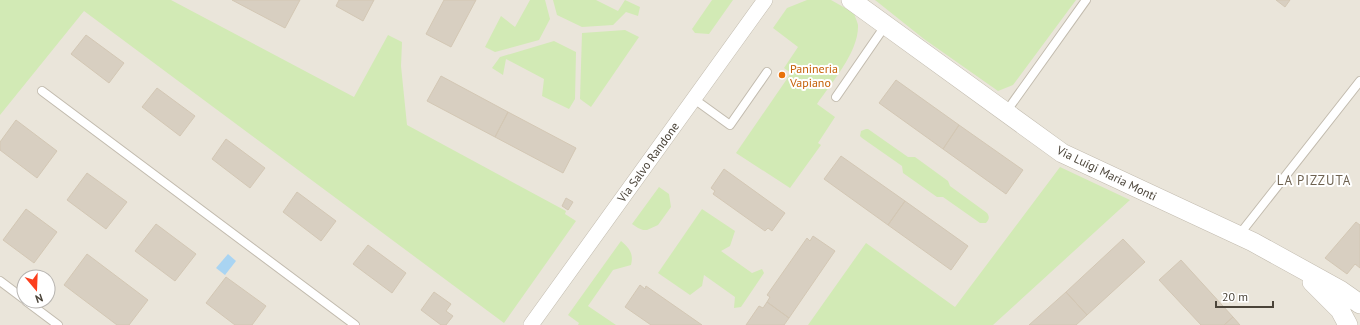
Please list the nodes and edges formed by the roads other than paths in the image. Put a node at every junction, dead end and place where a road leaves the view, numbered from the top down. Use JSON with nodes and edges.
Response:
{"nodes":[{"id":1,"x":765,"y":0,"type":"edge"},
{"id":2,"x":851,"y":0,"type":"edge"},
{"id":3,"x":1086,"y":0,"type":"edge"},
{"id":4,"x":885,"y":26,"type":"junction"},
{"id":5,"x":767,"y":72,"type":"dead end"},
{"id":6,"x":1360,"y":81,"type":"edge"},
{"id":7,"x":42,"y":91,"type":"dead end"},
{"id":8,"x":836,"y":98,"type":"dead end"},
{"id":9,"x":694,"y":99,"type":"junction"},
{"id":10,"x":1005,"y":112,"type":"junction"},
{"id":11,"x":1239,"y":235,"type":"junction"},
{"id":12,"x":1299,"y":268,"type":"junction"},
{"id":13,"x":0,"y":281,"type":"edge"},
{"id":14,"x":16,"y":293,"type":"edge"},
{"id":15,"x":1360,"y":304,"type":"edge"},
{"id":16,"x":37,"y":309,"type":"edge"},
{"id":17,"x":58,"y":325,"type":"edge"},
{"id":18,"x":355,"y":325,"type":"edge"},
{"id":19,"x":531,"y":325,"type":"edge"},
{"id":20,"x":1348,"y":325,"type":"edge"}],
"edges":[{"from":1,"to":9,"type":"street","name":"Via Salvo Randone"},
{"from":2,"to":4,"type":"street","name":"Via Luigi Maria Monti"},
{"from":3,"to":10,"type":"lane"},
{"from":4,"to":8,"type":"lane"},
{"from":4,"to":10,"type":"street","name":"Via Luigi Maria Monti"},
{"from":5,"to":9,"type":"lane"},
{"from":6,"to":11,"type":"lane"},
{"from":7,"to":18,"type":"lane"},
{"from":9,"to":19,"type":"street","name":"Via Salvo Randone"},
{"from":10,"to":11,"type":"street","name":"Via Luigi Maria Monti"},
{"from":11,"to":12,"type":"street","name":"Via Luigi Maria Monti"},
{"from":12,"to":15,"type":"street","name":"Via Luigi Maria Monti"},
{"from":12,"to":20,"type":"street"},
{"from":13,"to":14,"type":"lane"},
{"from":16,"to":17,"type":"lane"}]}
